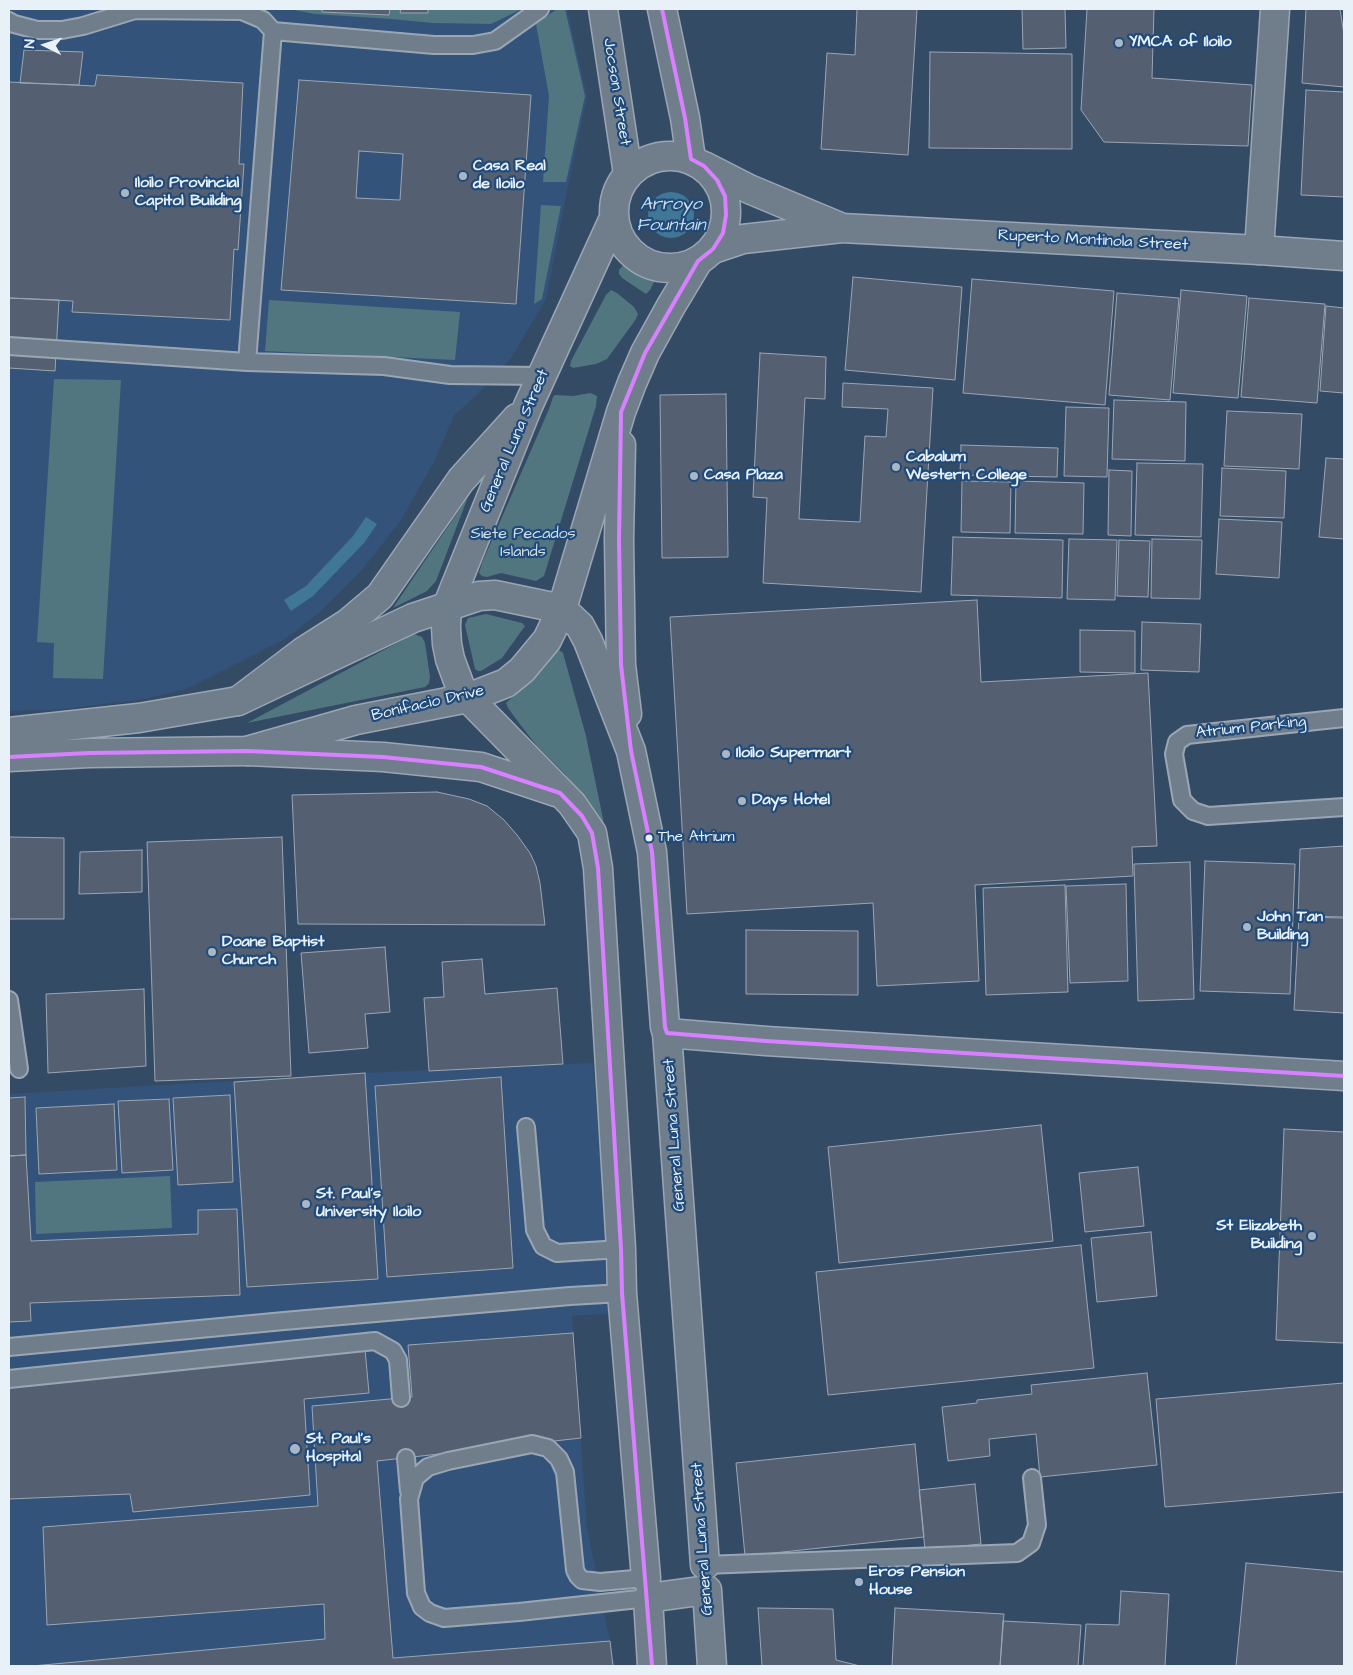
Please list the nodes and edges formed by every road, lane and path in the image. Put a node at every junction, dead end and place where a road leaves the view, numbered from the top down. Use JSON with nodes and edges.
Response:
{"nodes":[{"id":1,"x":112,"y":9,"type":"edge"},
{"id":2,"x":540,"y":9,"type":"edge"},
{"id":3,"x":603,"y":9,"type":"edge"},
{"id":4,"x":662,"y":9,"type":"edge"},
{"id":5,"x":1275,"y":9,"type":"edge"},
{"id":6,"x":9,"y":21,"type":"edge"},
{"id":7,"x":96,"y":21,"type":"junction"},
{"id":8,"x":273,"y":31,"type":"junction"},
{"id":9,"x":697,"y":162,"type":"junction"},
{"id":10,"x":628,"y":174,"type":"junction"},
{"id":11,"x":614,"y":218,"type":"junction"},
{"id":12,"x":842,"y":228,"type":"junction"},
{"id":13,"x":1259,"y":250,"type":"junction"},
{"id":14,"x":706,"y":255,"type":"junction"},
{"id":15,"x":1344,"y":256,"type":"edge"},
{"id":16,"x":9,"y":346,"type":"edge"},
{"id":17,"x":247,"y":362,"type":"junction"},
{"id":18,"x":542,"y":376,"type":"junction"},
{"id":19,"x":528,"y":406,"type":"junction"},
{"id":20,"x":622,"y":412,"type":"junction"},
{"id":21,"x":447,"y":607,"type":"junction"},
{"id":22,"x":562,"y":609,"type":"junction"},
{"id":23,"x":468,"y":698,"type":"junction"},
{"id":24,"x":238,"y":701,"type":"junction"},
{"id":25,"x":1344,"y":718,"type":"edge"},
{"id":26,"x":9,"y":732,"type":"edge"},
{"id":27,"x":631,"y":750,"type":"junction"},
{"id":28,"x":247,"y":751,"type":"junction"},
{"id":29,"x":9,"y":757,"type":"edge"},
{"id":30,"x":560,"y":793,"type":"junction"},
{"id":31,"x":1344,"y":806,"type":"edge"},
{"id":32,"x":9,"y":1000,"type":"edge"},
{"id":33,"x":668,"y":1033,"type":"junction"},
{"id":34,"x":19,"y":1069,"type":"dead end"},
{"id":35,"x":1344,"y":1076,"type":"edge"},
{"id":36,"x":526,"y":1127,"type":"dead end"},
{"id":37,"x":621,"y":1249,"type":"junction"},
{"id":38,"x":622,"y":1293,"type":"junction"},
{"id":39,"x":9,"y":1347,"type":"edge"},
{"id":40,"x":9,"y":1379,"type":"edge"},
{"id":41,"x":401,"y":1398,"type":"dead end"},
{"id":42,"x":406,"y":1458,"type":"dead end"},
{"id":43,"x":1032,"y":1478,"type":"dead end"},
{"id":44,"x":409,"y":1499,"type":"junction"},
{"id":45,"x":706,"y":1578,"type":"junction"},
{"id":46,"x":647,"y":1588,"type":"junction"},
{"id":47,"x":652,"y":1666,"type":"edge"},
{"id":48,"x":712,"y":1666,"type":"edge"}],
"edges":[{"from":1,"to":7,"type":"lane"},
{"from":2,"to":8,"type":"lane"},
{"from":3,"to":10,"type":"main road","name":"Jocson Street"},
{"from":4,"to":9,"type":"main road"},
{"from":5,"to":13,"type":"main road"},
{"from":6,"to":7,"type":"lane"},
{"from":7,"to":8,"type":"lane"},
{"from":8,"to":17,"type":"lane"},
{"from":9,"to":10,"type":"main road"},
{"from":9,"to":12,"type":"main road","name":"Ruperto Montinola Street"},
{"from":9,"to":14,"type":"main road"},
{"from":10,"to":11,"type":"main road"},
{"from":11,"to":14,"type":"main road"},
{"from":11,"to":18,"type":"main road","name":"General Luna Street"},
{"from":12,"to":13,"type":"main road","name":"Ruperto Montinola Street"},
{"from":12,"to":14,"type":"main road","name":"Ruperto Montinola Street"},
{"from":13,"to":15,"type":"main road","name":"Ruperto Montinola Street"},
{"from":14,"to":20,"type":"main road"},
{"from":16,"to":17,"type":"lane"},
{"from":17,"to":18,"type":"lane"},
{"from":18,"to":19,"type":"main road","name":"General Luna Street"},
{"from":19,"to":21,"type":"main road","name":"General Luna Street"},
{"from":19,"to":24,"type":"main road"},
{"from":20,"to":22,"type":"main road"},
{"from":20,"to":27,"type":"main road"},
{"from":21,"to":22,"type":"main road"},
{"from":21,"to":23,"type":"main road","name":"General Luna Street"},
{"from":21,"to":24,"type":"main road"},
{"from":22,"to":23,"type":"main road","name":"Bonifacio Drive"},
{"from":22,"to":27,"type":"main road","name":"General Luna Street"},
{"from":23,"to":28,"type":"main road","name":"Bonifacio Drive"},
{"from":23,"to":30,"type":"main road","name":"General Luna Street"},
{"from":24,"to":26,"type":"main road"},
{"from":25,"to":31,"type":"lane","name":"Atrium Parking"},
{"from":27,"to":33,"type":"main road","name":"General Luna Street"},
{"from":28,"to":29,"type":"main road","name":"Bonifacio Drive"},
{"from":28,"to":30,"type":"main road"},
{"from":30,"to":37,"type":"main road","name":"General Luna Street"},
{"from":32,"to":34,"type":"lane"},
{"from":33,"to":35,"type":"main road"},
{"from":33,"to":45,"type":"main road","name":"General Luna Street"},
{"from":36,"to":37,"type":"lane"},
{"from":37,"to":38,"type":"main road","name":"General Luna Street"},
{"from":38,"to":39,"type":"lane"},
{"from":38,"to":46,"type":"main road","name":"General Luna Street"},
{"from":40,"to":41,"type":"lane"},
{"from":42,"to":44,"type":"lane"},
{"from":43,"to":45,"type":"lane"},
{"from":44,"to":46,"type":"lane"},
{"from":44,"to":46,"type":"lane"},
{"from":45,"to":46,"type":"main road"},
{"from":45,"to":48,"type":"main road","name":"General Luna Street"},
{"from":46,"to":47,"type":"main road","name":"General Luna Street"}]}
